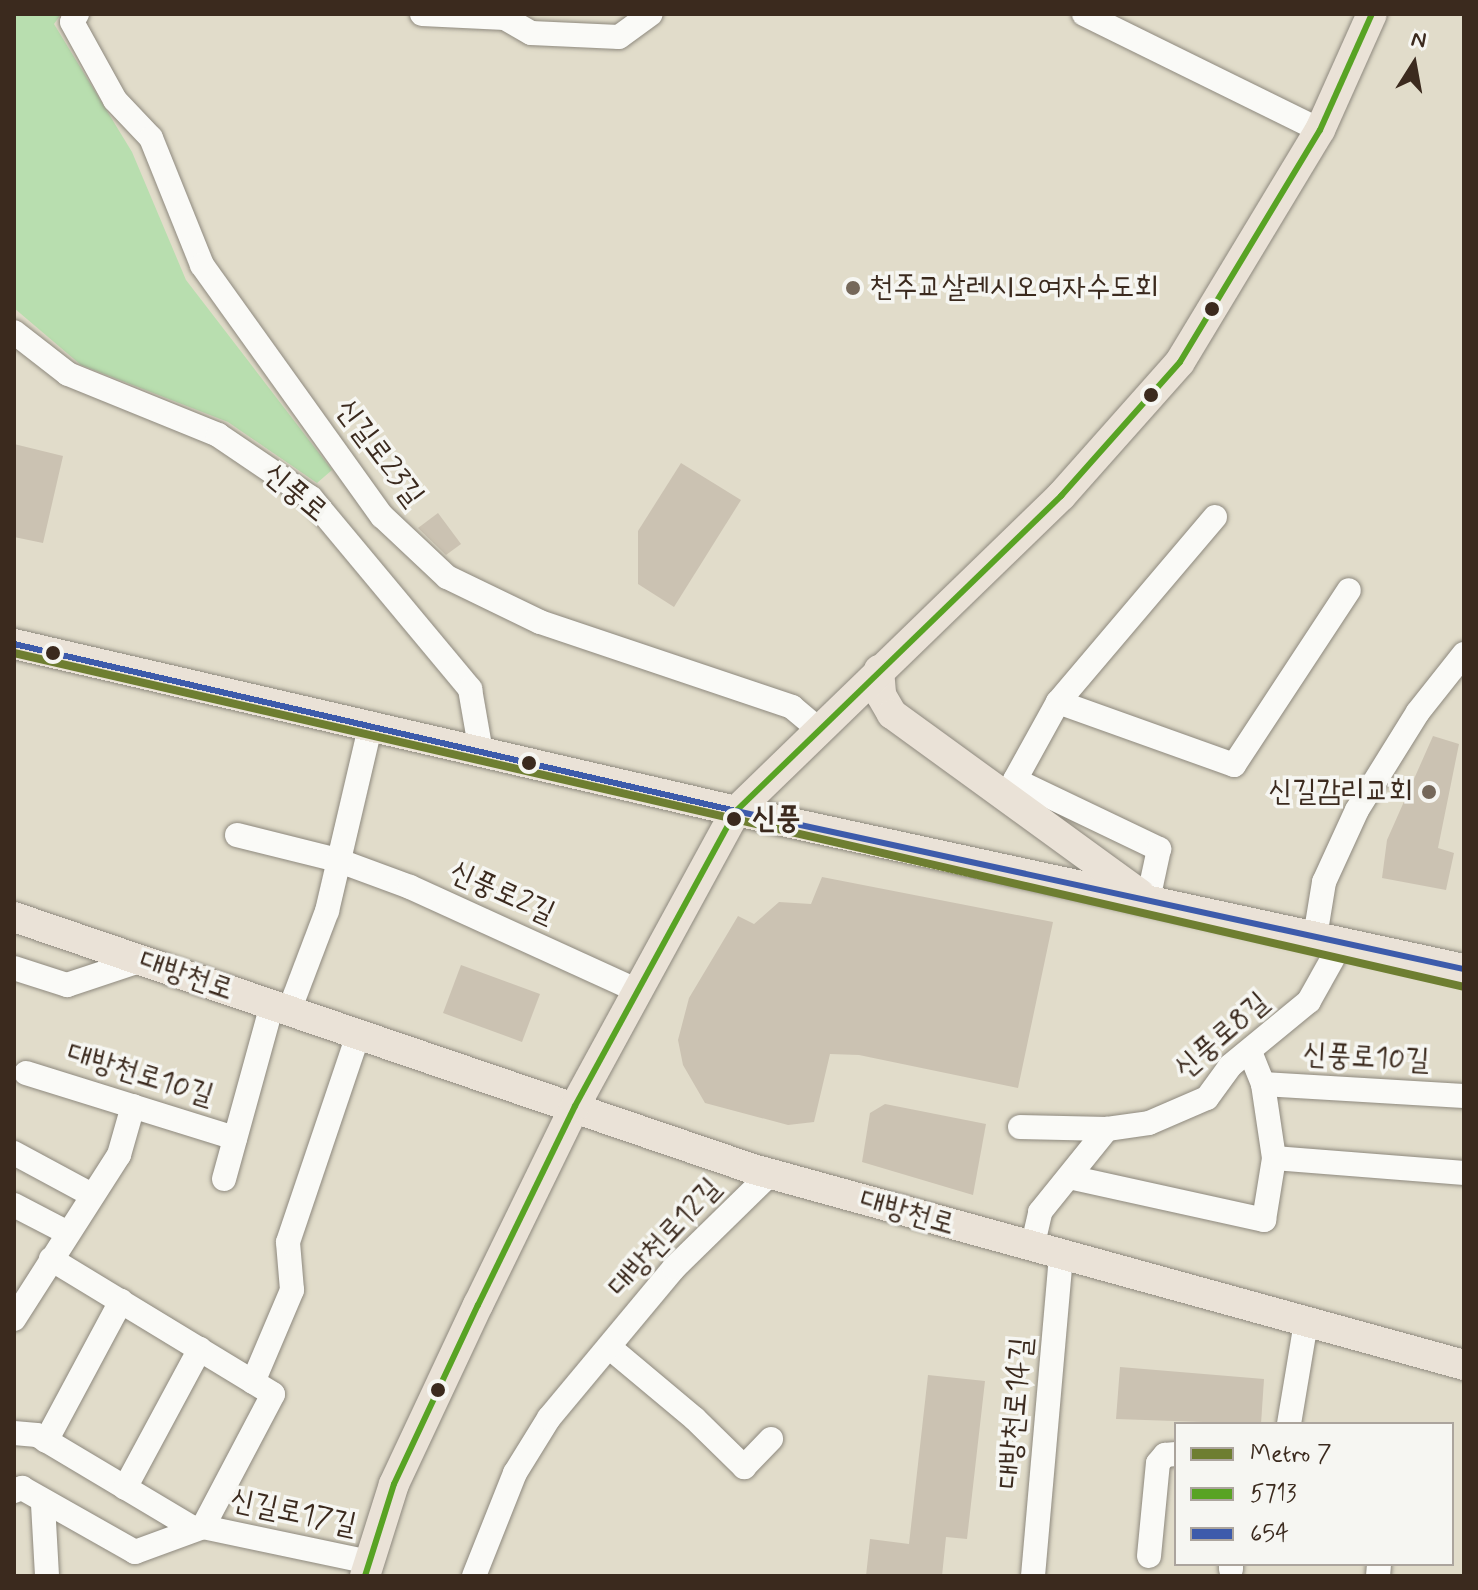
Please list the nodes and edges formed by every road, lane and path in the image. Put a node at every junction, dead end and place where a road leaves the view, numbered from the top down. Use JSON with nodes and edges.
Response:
{"nodes":[{"id":1,"x":77,"y":14,"type":"edge"},
{"id":2,"x":422,"y":14,"type":"edge"},
{"id":3,"x":651,"y":14,"type":"edge"},
{"id":4,"x":1084,"y":14,"type":"edge"},
{"id":5,"x":1372,"y":14,"type":"edge"},
{"id":6,"x":1320,"y":130,"type":"junction"},
{"id":7,"x":14,"y":332,"type":"edge"},
{"id":8,"x":1215,"y":517,"type":"dead end"},
{"id":9,"x":1349,"y":590,"type":"dead end"},
{"id":10,"x":14,"y":644,"type":"edge"},
{"id":11,"x":1464,"y":654,"type":"edge"},
{"id":12,"x":879,"y":670,"type":"junction"},
{"id":13,"x":1058,"y":702,"type":"junction"},
{"id":14,"x":370,"y":727,"type":"junction"},
{"id":15,"x":818,"y":729,"type":"junction"},
{"id":16,"x":481,"y":752,"type":"junction"},
{"id":17,"x":736,"y":811,"type":"junction"},
{"id":18,"x":237,"y":835,"type":"dead end"},
{"id":19,"x":337,"y":860,"type":"junction"},
{"id":20,"x":1148,"y":900,"type":"junction"},
{"id":21,"x":14,"y":917,"type":"edge"},
{"id":22,"x":1328,"y":939,"type":"junction"},
{"id":23,"x":142,"y":960,"type":"junction"},
{"id":24,"x":14,"y":968,"type":"edge"},
{"id":25,"x":1464,"y":969,"type":"edge"},
{"id":26,"x":638,"y":991,"type":"junction"},
{"id":27,"x":281,"y":1008,"type":"junction"},
{"id":28,"x":358,"y":1035,"type":"junction"},
{"id":29,"x":1250,"y":1051,"type":"junction"},
{"id":30,"x":26,"y":1073,"type":"dead end"},
{"id":31,"x":1263,"y":1084,"type":"junction"},
{"id":32,"x":1464,"y":1096,"type":"edge"},
{"id":33,"x":133,"y":1106,"type":"junction"},
{"id":34,"x":575,"y":1106,"type":"junction"},
{"id":35,"x":1020,"y":1127,"type":"dead end"},
{"id":36,"x":1107,"y":1129,"type":"junction"},
{"id":37,"x":1071,"y":1131,"type":"junction"},
{"id":38,"x":235,"y":1138,"type":"junction"},
{"id":39,"x":14,"y":1153,"type":"edge"},
{"id":40,"x":1274,"y":1158,"type":"junction"},
{"id":41,"x":1076,"y":1168,"type":"junction"},
{"id":42,"x":1464,"y":1173,"type":"edge"},
{"id":43,"x":770,"y":1174,"type":"junction"},
{"id":44,"x":224,"y":1179,"type":"dead end"},
{"id":45,"x":92,"y":1195,"type":"junction"},
{"id":46,"x":14,"y":1205,"type":"edge"},
{"id":47,"x":68,"y":1233,"type":"junction"},
{"id":48,"x":1032,"y":1248,"type":"junction"},
{"id":49,"x":1061,"y":1256,"type":"junction"},
{"id":50,"x":51,"y":1259,"type":"junction"},
{"id":51,"x":121,"y":1301,"type":"junction"},
{"id":52,"x":14,"y":1319,"type":"edge"},
{"id":53,"x":1306,"y":1322,"type":"junction"},
{"id":54,"x":609,"y":1347,"type":"junction"},
{"id":55,"x":200,"y":1349,"type":"junction"},
{"id":56,"x":1464,"y":1365,"type":"edge"},
{"id":57,"x":253,"y":1382,"type":"junction"},
{"id":58,"x":1289,"y":1422,"type":"edge"},
{"id":59,"x":14,"y":1433,"type":"edge"},
{"id":60,"x":771,"y":1439,"type":"dead end"},
{"id":61,"x":46,"y":1441,"type":"junction"},
{"id":62,"x":1174,"y":1454,"type":"edge"},
{"id":63,"x":125,"y":1488,"type":"junction"},
{"id":64,"x":14,"y":1491,"type":"edge"},
{"id":65,"x":43,"y":1504,"type":"junction"},
{"id":66,"x":203,"y":1527,"type":"junction"},
{"id":67,"x":1149,"y":1556,"type":"dead end"},
{"id":68,"x":367,"y":1569,"type":"edge"},
{"id":69,"x":47,"y":1576,"type":"edge"},
{"id":70,"x":474,"y":1576,"type":"edge"},
{"id":71,"x":1033,"y":1576,"type":"edge"}],
"edges":[{"from":1,"to":15,"type":"street","name":"신길로23길"},
{"from":2,"to":3,"type":"street"},
{"from":4,"to":6,"type":"street"},
{"from":5,"to":6,"type":"main road"},
{"from":6,"to":12,"type":"main road"},
{"from":7,"to":16,"type":"street","name":"신풍로"},
{"from":8,"to":13,"type":"street"},
{"from":9,"to":13,"type":"street"},
{"from":10,"to":14,"type":"main road"},
{"from":11,"to":22,"type":"street","name":"신풍로8길"},
{"from":12,"to":15,"type":"main road"},
{"from":12,"to":20,"type":"main road"},
{"from":13,"to":20,"type":"street"},
{"from":14,"to":16,"type":"main road"},
{"from":14,"to":19,"type":"street"},
{"from":15,"to":17,"type":"main road"},
{"from":16,"to":17,"type":"main road"},
{"from":17,"to":20,"type":"main road"},
{"from":17,"to":26,"type":"main road"},
{"from":18,"to":19,"type":"street","name":"신풍로2길"},
{"from":19,"to":26,"type":"street","name":"신풍로2길"},
{"from":19,"to":27,"type":"street"},
{"from":20,"to":22,"type":"main road"},
{"from":21,"to":23,"type":"main road","name":"대방천로"},
{"from":22,"to":25,"type":"main road"},
{"from":22,"to":29,"type":"street","name":"신풍로8길"},
{"from":23,"to":24,"type":"street"},
{"from":23,"to":27,"type":"main road","name":"대방천로"},
{"from":26,"to":34,"type":"main road"},
{"from":27,"to":28,"type":"main road","name":"대방천로"},
{"from":27,"to":38,"type":"street","name":"대방천로10길"},
{"from":28,"to":34,"type":"main road","name":"대방천로"},
{"from":28,"to":57,"type":"street"},
{"from":29,"to":31,"type":"street"},
{"from":29,"to":36,"type":"street","name":"신풍로8길"},
{"from":30,"to":33,"type":"street","name":"대방천로10길"},
{"from":31,"to":32,"type":"street","name":"신풍로10길"},
{"from":31,"to":40,"type":"street"},
{"from":33,"to":38,"type":"street","name":"대방천로10길"},
{"from":33,"to":45,"type":"street"},
{"from":34,"to":43,"type":"main road","name":"대방천로"},
{"from":34,"to":68,"type":"main road"},
{"from":35,"to":37,"type":"street","name":"신풍로8길"},
{"from":36,"to":37,"type":"street","name":"신풍로8길"},
{"from":36,"to":41,"type":"street"},
{"from":37,"to":41,"type":"street"},
{"from":38,"to":44,"type":"street","name":"대방천로10길"},
{"from":39,"to":45,"type":"street"},
{"from":40,"to":41,"type":"street"},
{"from":40,"to":42,"type":"street"},
{"from":41,"to":48,"type":"street"},
{"from":43,"to":48,"type":"main road","name":"대방천로"},
{"from":43,"to":54,"type":"street","name":"대방천로12길"},
{"from":45,"to":47,"type":"street"},
{"from":46,"to":47,"type":"street"},
{"from":47,"to":50,"type":"street"},
{"from":48,"to":49,"type":"main road","name":"대방천로"},
{"from":49,"to":53,"type":"main road","name":"대방천로"},
{"from":49,"to":71,"type":"street","name":"대방천로14길"},
{"from":50,"to":51,"type":"street"},
{"from":50,"to":52,"type":"street"},
{"from":51,"to":55,"type":"street"},
{"from":51,"to":61,"type":"street"},
{"from":53,"to":56,"type":"main road","name":"대방천로"},
{"from":53,"to":58,"type":"street"},
{"from":54,"to":60,"type":"street"},
{"from":54,"to":70,"type":"street","name":"대방천로12길"},
{"from":55,"to":57,"type":"street"},
{"from":55,"to":63,"type":"street"},
{"from":57,"to":66,"type":"street","name":"신길로17길"},
{"from":59,"to":61,"type":"street","name":"신길로17길"},
{"from":61,"to":63,"type":"street","name":"신길로17길"},
{"from":62,"to":67,"type":"street"},
{"from":63,"to":66,"type":"street","name":"신길로17길"},
{"from":64,"to":65,"type":"street","name":"신길로17길"},
{"from":65,"to":66,"type":"street","name":"신길로17길"},
{"from":65,"to":69,"type":"street"},
{"from":66,"to":68,"type":"street","name":"신길로17길"}]}
